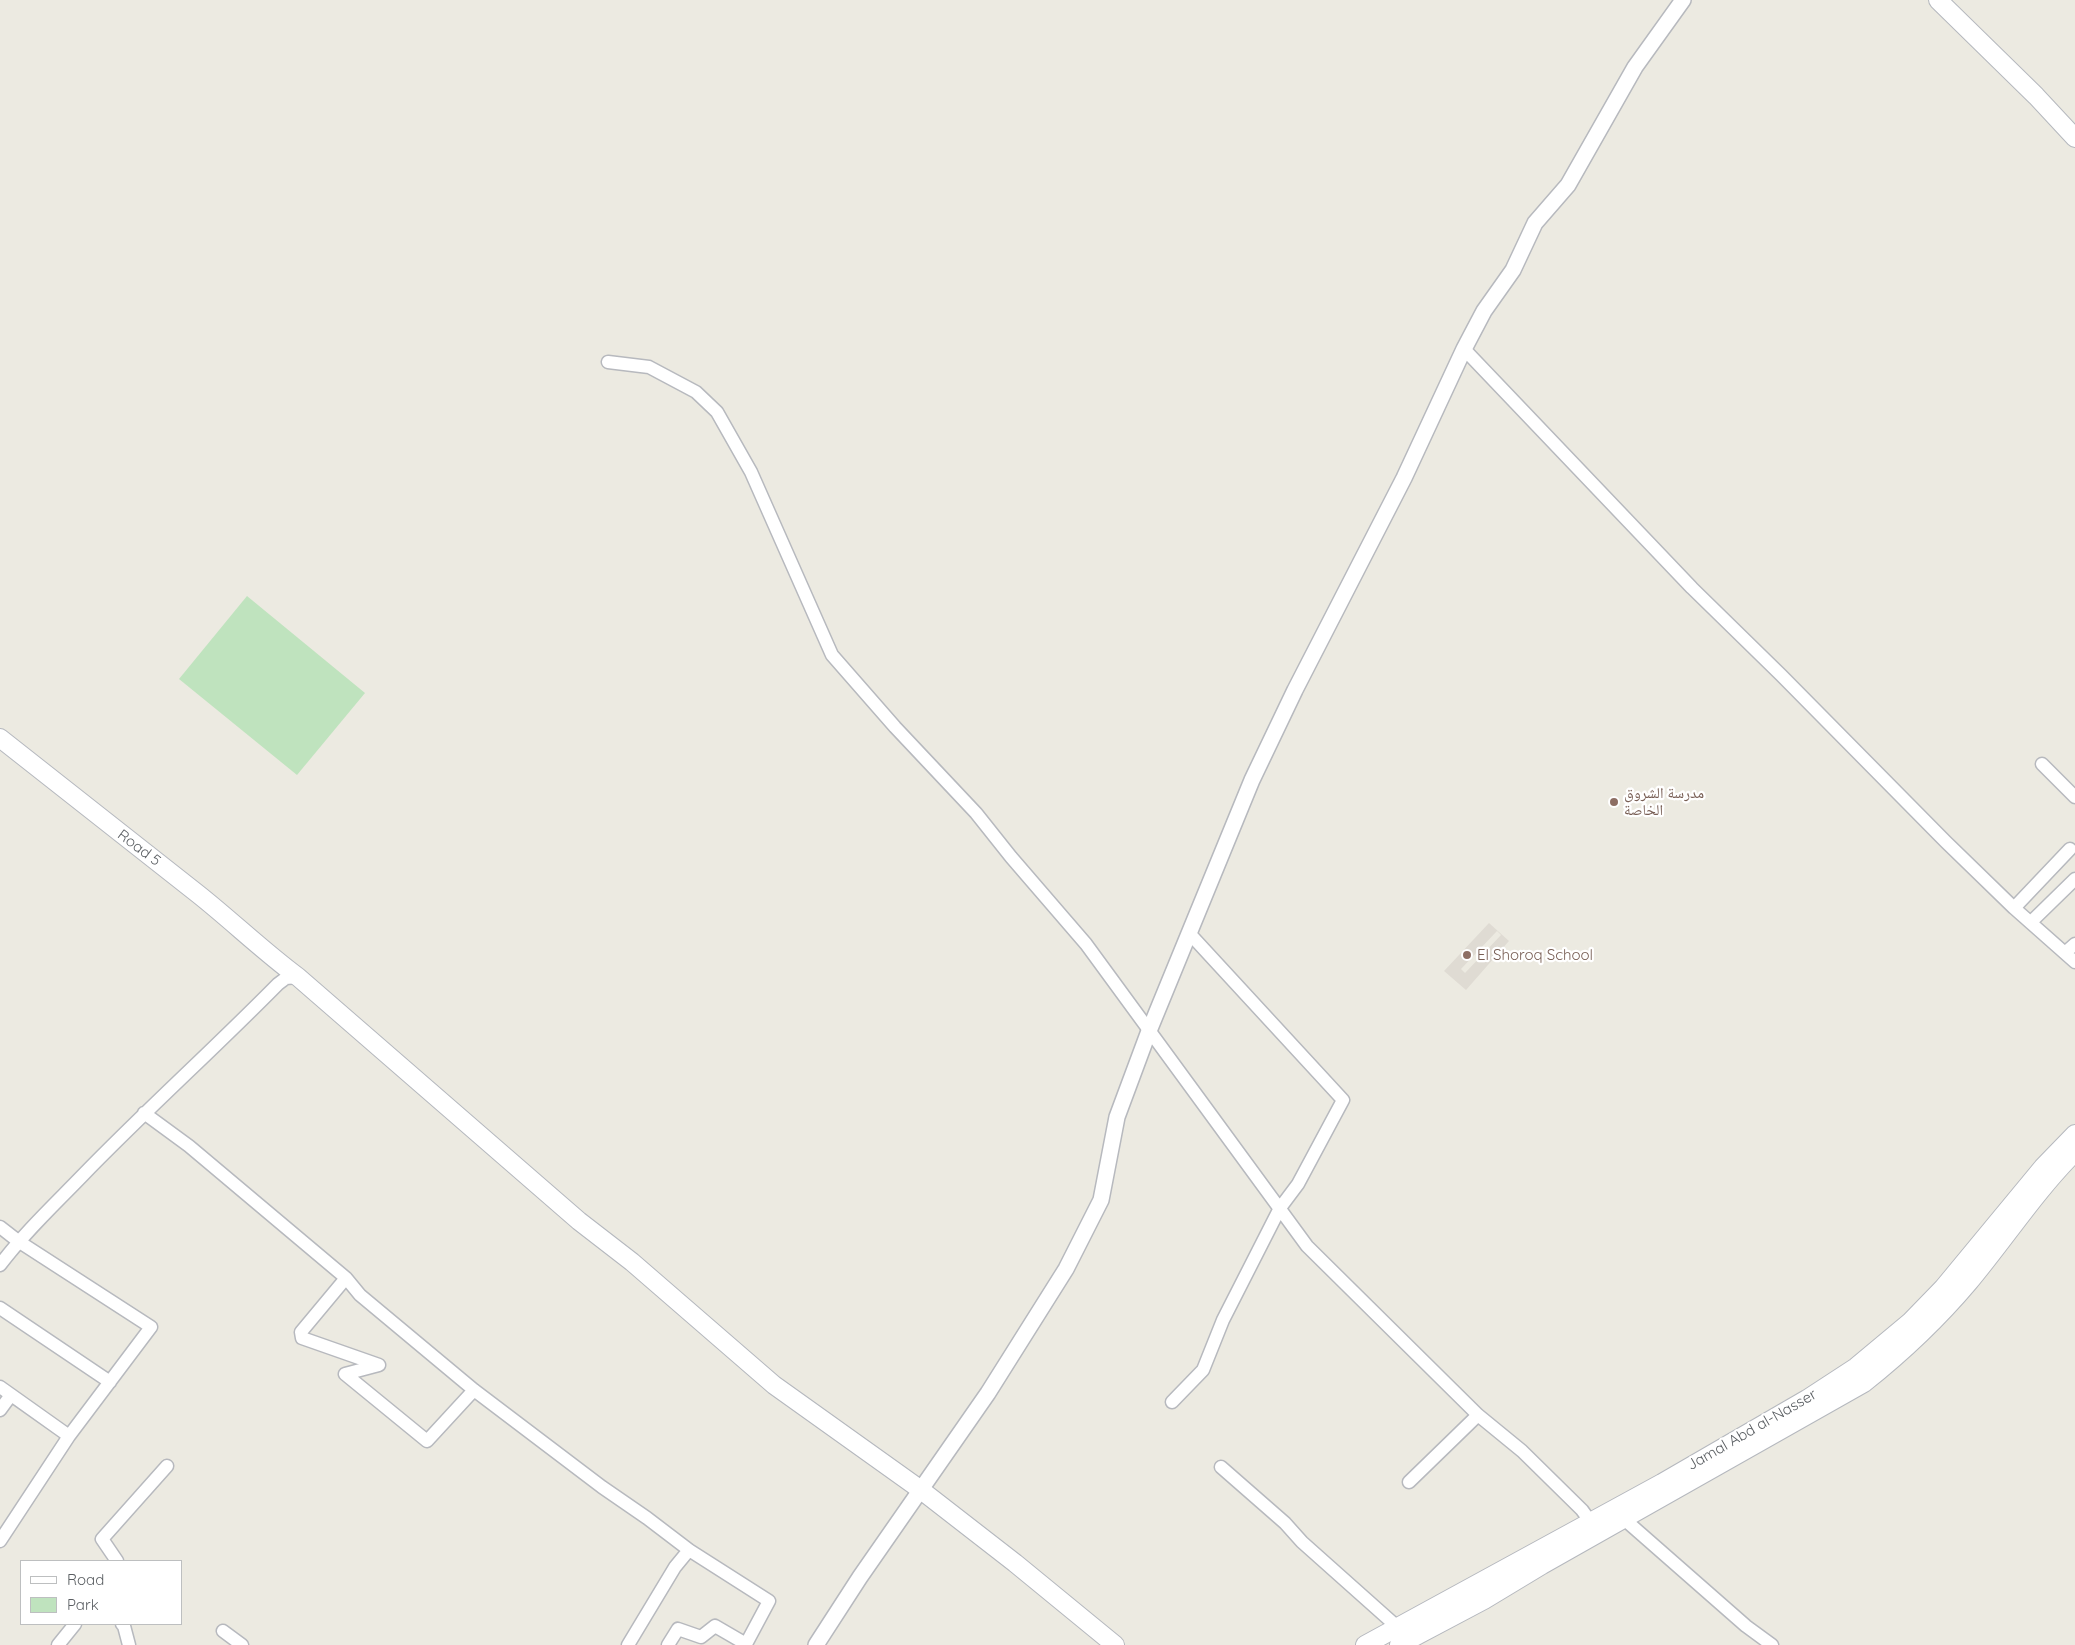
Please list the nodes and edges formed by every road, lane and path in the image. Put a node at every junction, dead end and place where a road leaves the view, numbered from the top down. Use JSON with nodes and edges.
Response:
{"nodes":[{"id":1,"x":1683,"y":0,"type":"edge"},
{"id":2,"x":1938,"y":0,"type":"edge"},
{"id":3,"x":2075,"y":138,"type":"edge"},
{"id":4,"x":1464,"y":349,"type":"junction"},
{"id":5,"x":608,"y":362,"type":"dead end"},
{"id":6,"x":0,"y":738,"type":"edge"},
{"id":7,"x":2042,"y":764,"type":"dead end"},
{"id":8,"x":2075,"y":797,"type":"edge"},
{"id":9,"x":2070,"y":849,"type":"dead end"},
{"id":10,"x":2075,"y":879,"type":"edge"},
{"id":11,"x":2014,"y":908,"type":"junction"},
{"id":12,"x":2031,"y":922,"type":"junction"},
{"id":13,"x":1190,"y":934,"type":"junction"},
{"id":14,"x":2070,"y":948,"type":"edge"},
{"id":15,"x":2075,"y":962,"type":"edge"},
{"id":16,"x":298,"y":977,"type":"junction"},
{"id":17,"x":1149,"y":1031,"type":"junction"},
{"id":18,"x":144,"y":1114,"type":"junction"},
{"id":19,"x":2075,"y":1134,"type":"edge"},
{"id":20,"x":2075,"y":1152,"type":"edge"},
{"id":21,"x":1280,"y":1208,"type":"junction"},
{"id":22,"x":0,"y":1227,"type":"edge"},
{"id":23,"x":18,"y":1241,"type":"junction"},
{"id":24,"x":0,"y":1265,"type":"edge"},
{"id":25,"x":346,"y":1278,"type":"junction"},
{"id":26,"x":0,"y":1308,"type":"edge"},
{"id":27,"x":110,"y":1382,"type":"junction"},
{"id":28,"x":0,"y":1387,"type":"edge"},
{"id":29,"x":474,"y":1390,"type":"junction"},
{"id":30,"x":11,"y":1395,"type":"junction"},
{"id":31,"x":1172,"y":1402,"type":"dead end"},
{"id":32,"x":0,"y":1410,"type":"edge"},
{"id":33,"x":1478,"y":1415,"type":"junction"},
{"id":34,"x":69,"y":1436,"type":"junction"},
{"id":35,"x":166,"y":1466,"type":"dead end"},
{"id":36,"x":1220,"y":1467,"type":"dead end"},
{"id":37,"x":1409,"y":1482,"type":"dead end"},
{"id":38,"x":921,"y":1490,"type":"junction"},
{"id":39,"x":1624,"y":1519,"type":"junction"},
{"id":40,"x":1595,"y":1528,"type":"junction"},
{"id":41,"x":0,"y":1542,"type":"edge"},
{"id":42,"x":689,"y":1550,"type":"junction"},
{"id":43,"x":116,"y":1560,"type":"edge"},
{"id":44,"x":74,"y":1625,"type":"edge"},
{"id":45,"x":123,"y":1625,"type":"edge"},
{"id":46,"x":1397,"y":1626,"type":"junction"},
{"id":47,"x":223,"y":1631,"type":"dead end"},
{"id":48,"x":1404,"y":1642,"type":"edge"},
{"id":49,"x":746,"y":1644,"type":"edge"},
{"id":50,"x":58,"y":1645,"type":"edge"},
{"id":51,"x":129,"y":1645,"type":"edge"},
{"id":52,"x":242,"y":1645,"type":"edge"},
{"id":53,"x":628,"y":1645,"type":"edge"},
{"id":54,"x":668,"y":1645,"type":"edge"},
{"id":55,"x":816,"y":1645,"type":"edge"},
{"id":56,"x":1115,"y":1645,"type":"edge"},
{"id":57,"x":1365,"y":1645,"type":"edge"},
{"id":58,"x":1772,"y":1645,"type":"edge"}],
"edges":[{"from":1,"to":4,"type":"street"},
{"from":2,"to":3,"type":"main road"},
{"from":4,"to":11,"type":"street"},
{"from":4,"to":13,"type":"street"},
{"from":5,"to":17,"type":"street"},
{"from":6,"to":16,"type":"main road","name":"Road 5"},
{"from":7,"to":8,"type":"street"},
{"from":9,"to":11,"type":"street"},
{"from":10,"to":12,"type":"street"},
{"from":11,"to":12,"type":"street"},
{"from":12,"to":14,"type":"street"},
{"from":13,"to":17,"type":"street"},
{"from":13,"to":21,"type":"street"},
{"from":14,"to":15,"type":"street"},
{"from":16,"to":18,"type":"street"},
{"from":16,"to":38,"type":"main road","name":"Road 5"},
{"from":17,"to":21,"type":"street"},
{"from":17,"to":38,"type":"street"},
{"from":18,"to":23,"type":"street"},
{"from":18,"to":25,"type":"street"},
{"from":19,"to":40,"type":"main road","name":"Jamal Abd al-Nasser"},
{"from":20,"to":39,"type":"main road","name":"Jamal Abd al-Nasser"},
{"from":21,"to":31,"type":"street"},
{"from":21,"to":33,"type":"street"},
{"from":22,"to":23,"type":"street"},
{"from":23,"to":24,"type":"street"},
{"from":23,"to":27,"type":"street"},
{"from":25,"to":29,"type":"street"},
{"from":25,"to":29,"type":"street"},
{"from":26,"to":27,"type":"street"},
{"from":27,"to":34,"type":"street"},
{"from":28,"to":30,"type":"street"},
{"from":29,"to":42,"type":"street"},
{"from":30,"to":32,"type":"street"},
{"from":30,"to":34,"type":"street"},
{"from":33,"to":37,"type":"street"},
{"from":33,"to":40,"type":"street"},
{"from":34,"to":41,"type":"street"},
{"from":35,"to":43,"type":"street"},
{"from":36,"to":46,"type":"street"},
{"from":38,"to":55,"type":"street"},
{"from":38,"to":56,"type":"main road","name":"Road 5"},
{"from":39,"to":40,"type":"main road","name":"Jamal Abd al-Nasser"},
{"from":39,"to":58,"type":"street"},
{"from":40,"to":46,"type":"main road","name":"Jamal Abd al-Nasser"},
{"from":40,"to":48,"type":"main road","name":"Jamal Abd al-Nasser"},
{"from":42,"to":49,"type":"street"},
{"from":42,"to":53,"type":"street"},
{"from":44,"to":50,"type":"street"},
{"from":45,"to":51,"type":"street"},
{"from":46,"to":48,"type":"street"},
{"from":46,"to":57,"type":"main road","name":"Jamal Abd al-Nasser"},
{"from":47,"to":52,"type":"street"},
{"from":49,"to":54,"type":"street"}]}
